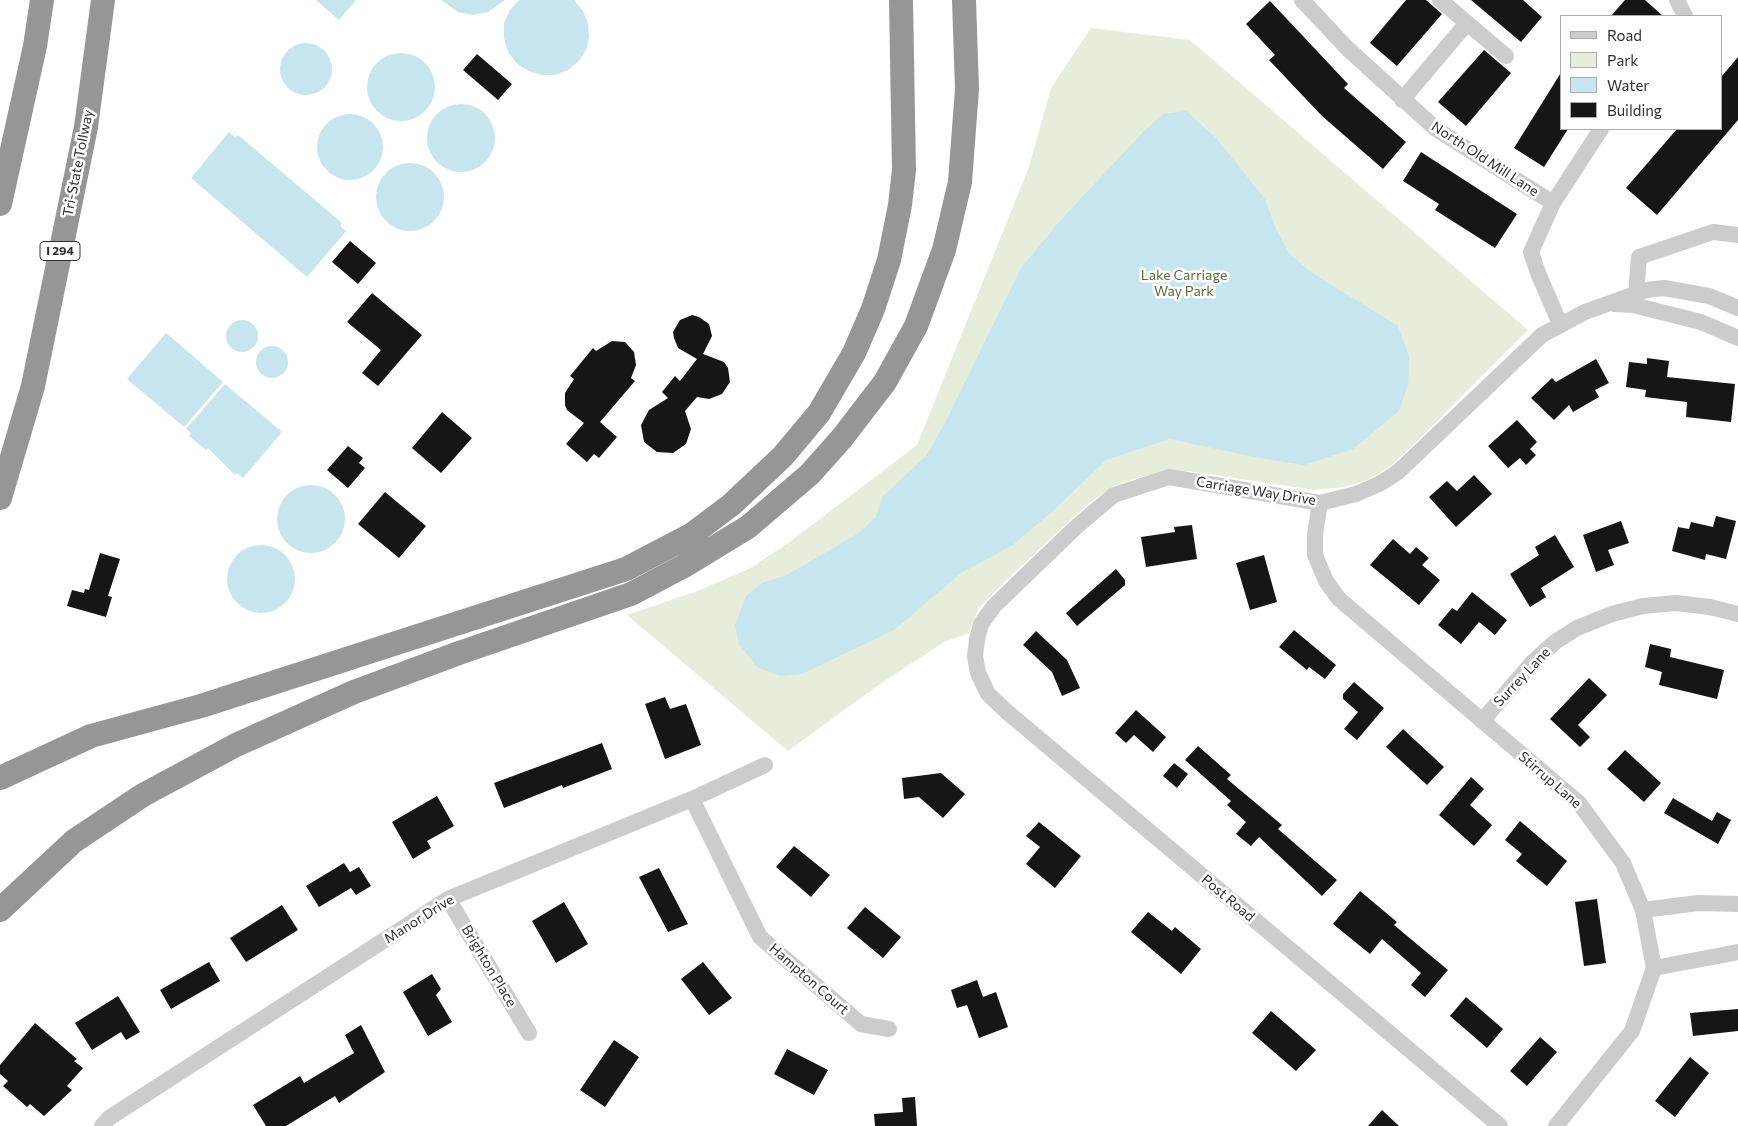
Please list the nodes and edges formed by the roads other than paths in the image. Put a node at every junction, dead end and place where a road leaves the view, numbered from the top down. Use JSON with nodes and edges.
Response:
{"nodes":[{"id":1,"x":42,"y":0,"type":"edge"},
{"id":2,"x":103,"y":0,"type":"edge"},
{"id":3,"x":900,"y":0,"type":"edge"},
{"id":4,"x":964,"y":0,"type":"edge"},
{"id":5,"x":1302,"y":0,"type":"edge"},
{"id":6,"x":1440,"y":0,"type":"edge"},
{"id":7,"x":1467,"y":23,"type":"junction"},
{"id":8,"x":34,"y":46,"type":"junction"},
{"id":9,"x":1506,"y":56,"type":"dead end"},
{"id":10,"x":1402,"y":100,"type":"junction"},
{"id":11,"x":1600,"y":130,"type":"edge"},
{"id":12,"x":0,"y":134,"type":"edge"},
{"id":13,"x":1553,"y":203,"type":"junction"},
{"id":14,"x":0,"y":204,"type":"edge"},
{"id":15,"x":1738,"y":235,"type":"edge"},
{"id":16,"x":1636,"y":293,"type":"junction"},
{"id":17,"x":1611,"y":304,"type":"junction"},
{"id":18,"x":1738,"y":308,"type":"edge"},
{"id":19,"x":1560,"y":324,"type":"junction"},
{"id":20,"x":1738,"y":338,"type":"edge"},
{"id":21,"x":0,"y":498,"type":"edge"},
{"id":22,"x":1320,"y":503,"type":"junction"},
{"id":23,"x":1738,"y":614,"type":"edge"},
{"id":24,"x":976,"y":656,"type":"joint"},
{"id":25,"x":1482,"y":721,"type":"junction"},
{"id":26,"x":765,"y":766,"type":"dead end"},
{"id":27,"x":0,"y":778,"type":"edge"},
{"id":28,"x":692,"y":799,"type":"junction"},
{"id":29,"x":448,"y":899,"type":"junction"},
{"id":30,"x":1738,"y":904,"type":"edge"},
{"id":31,"x":0,"y":910,"type":"edge"},
{"id":32,"x":1643,"y":910,"type":"junction"},
{"id":33,"x":1738,"y":952,"type":"edge"},
{"id":34,"x":1654,"y":968,"type":"junction"},
{"id":35,"x":889,"y":1029,"type":"dead end"},
{"id":36,"x":529,"y":1033,"type":"dead end"},
{"id":37,"x":102,"y":1126,"type":"edge"},
{"id":38,"x":1500,"y":1126,"type":"edge"},
{"id":39,"x":1556,"y":1126,"type":"edge"}],
"edges":[{"from":1,"to":8,"type":"highway"},
{"from":2,"to":21,"type":"highway","name":"Tri-State Tollway","number":"I 294"},
{"from":3,"to":27,"type":"highway"},
{"from":4,"to":31,"type":"highway"},
{"from":5,"to":10,"type":"street","name":"North Old Mill Lane"},
{"from":6,"to":7,"type":"street"},
{"from":7,"to":9,"type":"street"},
{"from":7,"to":10,"type":"street"},
{"from":8,"to":12,"type":"highway"},
{"from":8,"to":14,"type":"highway"},
{"from":10,"to":13,"type":"street","name":"North Old Mill Lane"},
{"from":11,"to":13,"type":"street"},
{"from":13,"to":19,"type":"street","name":"North Old Mill Lane"},
{"from":15,"to":16,"type":"street"},
{"from":16,"to":17,"type":"street","name":"Carriage Way Drive"},
{"from":16,"to":18,"type":"street","name":"Carriage Way Drive"},
{"from":17,"to":19,"type":"street","name":"Carriage Way Drive"},
{"from":17,"to":20,"type":"street","name":"Carriage Way Drive"},
{"from":19,"to":22,"type":"street","name":"Carriage Way Drive"},
{"from":22,"to":24,"type":"street","name":"Carriage Way Drive"},
{"from":22,"to":25,"type":"street","name":"Stirrup Lane"},
{"from":23,"to":25,"type":"street","name":"Surrey Lane"},
{"from":24,"to":38,"type":"street","name":"Post Road"},
{"from":25,"to":32,"type":"street","name":"Stirrup Lane"},
{"from":26,"to":28,"type":"street","name":"Manor Drive"},
{"from":28,"to":29,"type":"street","name":"Manor Drive"},
{"from":28,"to":35,"type":"street","name":"Hampton Court"},
{"from":29,"to":36,"type":"street","name":"Brighton Place"},
{"from":29,"to":37,"type":"street","name":"Manor Drive"},
{"from":30,"to":32,"type":"street"},
{"from":32,"to":34,"type":"street","name":"Stirrup Lane"},
{"from":33,"to":34,"type":"street"},
{"from":34,"to":39,"type":"street","name":"Stirrup Lane"}]}
